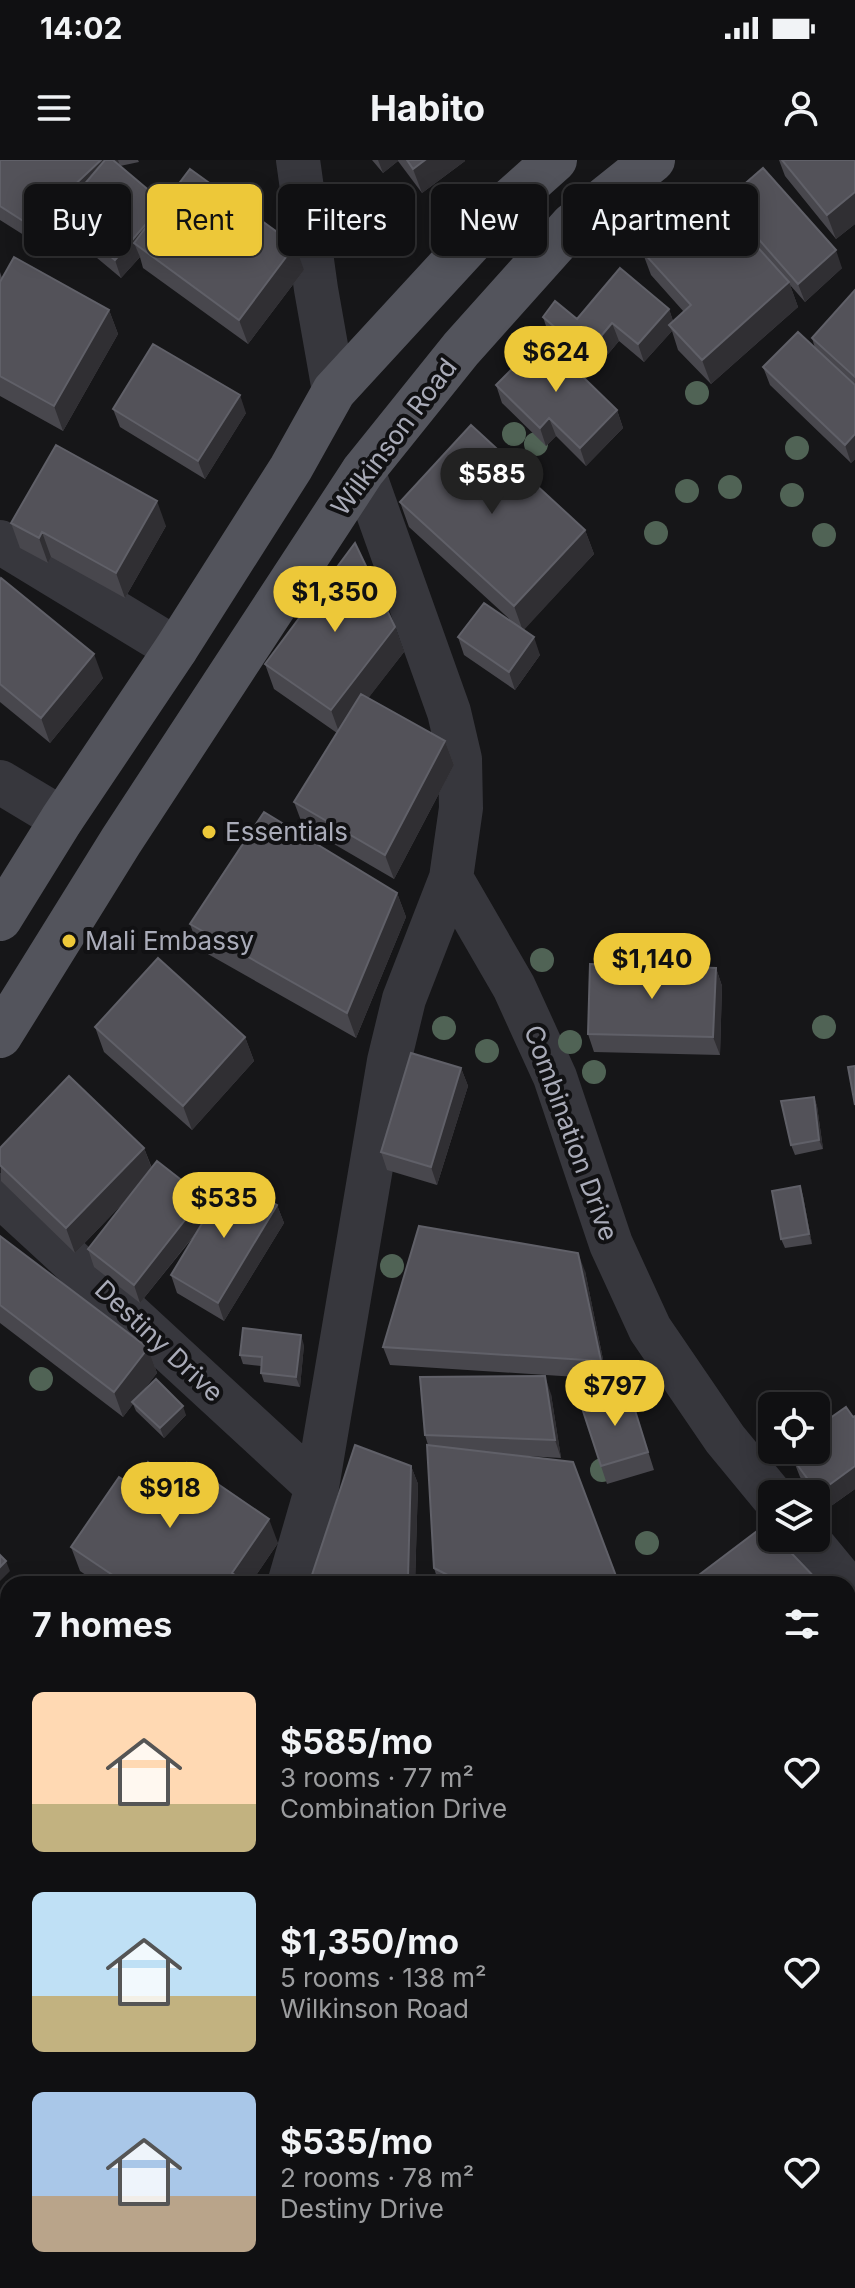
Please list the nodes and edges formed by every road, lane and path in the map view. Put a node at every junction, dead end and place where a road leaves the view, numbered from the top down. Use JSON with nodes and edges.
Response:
{"nodes":[{"id":1,"x":298,"y":160,"type":"edge"},
{"id":2,"x":555,"y":160,"type":"edge"},
{"id":3,"x":653,"y":160,"type":"edge"},
{"id":4,"x":334,"y":391,"type":"junction"},
{"id":5,"x":363,"y":471,"type":"junction"},
{"id":6,"x":0,"y":542,"type":"edge"},
{"id":7,"x":176,"y":649,"type":"junction"},
{"id":8,"x":0,"y":782,"type":"edge"},
{"id":9,"x":62,"y":819,"type":"junction"},
{"id":10,"x":451,"y":878,"type":"junction"},
{"id":11,"x":0,"y":919,"type":"edge"},
{"id":12,"x":0,"y":1036,"type":"edge"},
{"id":13,"x":0,"y":1195,"type":"edge"},
{"id":14,"x":759,"y":1480,"type":"edge"},
{"id":15,"x":317,"y":1487,"type":"junction"},
{"id":16,"x":818,"y":1552,"type":"edge"},
{"id":17,"x":291,"y":1576,"type":"edge"},
{"id":18,"x":838,"y":1576,"type":"edge"}],
"edges":[{"from":1,"to":4,"type":"street"},
{"from":2,"to":4,"type":"main road"},
{"from":3,"to":5,"type":"main road","name":"Wilkinson Road"},
{"from":4,"to":7,"type":"main road"},
{"from":5,"to":10,"type":"street"},
{"from":5,"to":12,"type":"main road","name":"Wilkinson Road"},
{"from":6,"to":7,"type":"street"},
{"from":7,"to":9,"type":"main road"},
{"from":8,"to":9,"type":"street"},
{"from":9,"to":11,"type":"main road"},
{"from":10,"to":14,"type":"street","name":"Combination Drive"},
{"from":10,"to":15,"type":"street"},
{"from":13,"to":15,"type":"street","name":"Destiny Drive"},
{"from":15,"to":17,"type":"street"},
{"from":16,"to":18,"type":"street"}]}
